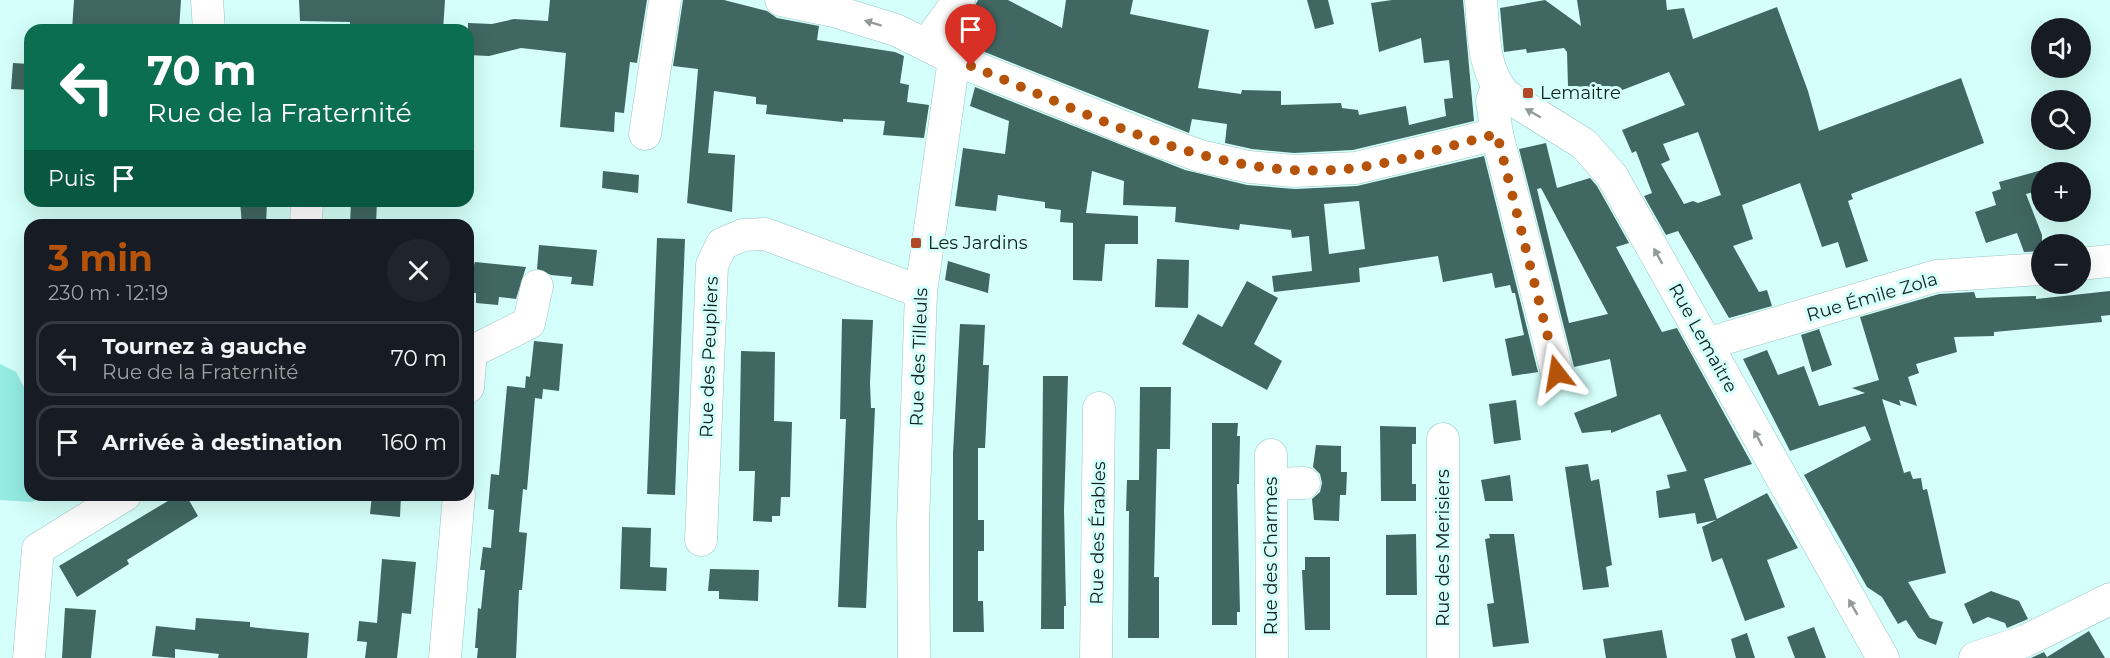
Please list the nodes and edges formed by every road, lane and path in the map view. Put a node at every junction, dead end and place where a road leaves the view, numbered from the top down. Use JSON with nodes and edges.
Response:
{"nodes":[{"id":1,"x":207,"y":0,"type":"edge"},
{"id":2,"x":665,"y":0,"type":"edge"},
{"id":3,"x":781,"y":0,"type":"edge"},
{"id":4,"x":959,"y":0,"type":"edge"},
{"id":5,"x":1481,"y":0,"type":"edge"},
{"id":6,"x":209,"y":24,"type":"edge"},
{"id":7,"x":927,"y":44,"type":"junction"},
{"id":8,"x":954,"y":59,"type":"junction"},
{"id":9,"x":1497,"y":86,"type":"junction"},
{"id":10,"x":645,"y":134,"type":"dead end"},
{"id":11,"x":1497,"y":134,"type":"junction"},
{"id":12,"x":2110,"y":261,"type":"edge"},
{"id":13,"x":2091,"y":263,"type":"edge"},
{"id":14,"x":2031,"y":270,"type":"edge"},
{"id":15,"x":537,"y":286,"type":"dead end"},
{"id":16,"x":921,"y":292,"type":"junction"},
{"id":17,"x":1706,"y":344,"type":"junction"},
{"id":18,"x":474,"y":350,"type":"edge"},
{"id":19,"x":1557,"y":373,"type":"dead end"},
{"id":20,"x":1099,"y":408,"type":"dead end"},
{"id":21,"x":1443,"y":439,"type":"dead end"},
{"id":22,"x":1304,"y":483,"type":"dead end"},
{"id":23,"x":115,"y":501,"type":"edge"},
{"id":24,"x":458,"y":501,"type":"edge"},
{"id":25,"x":701,"y":540,"type":"dead end"},
{"id":26,"x":2110,"y":599,"type":"edge"},
{"id":27,"x":29,"y":658,"type":"edge"},
{"id":28,"x":445,"y":658,"type":"edge"},
{"id":29,"x":914,"y":658,"type":"edge"},
{"id":30,"x":1096,"y":658,"type":"edge"},
{"id":31,"x":1272,"y":658,"type":"edge"},
{"id":32,"x":1443,"y":658,"type":"edge"},
{"id":33,"x":1883,"y":658,"type":"edge"},
{"id":34,"x":1975,"y":658,"type":"edge"}],
"edges":[{"from":1,"to":6,"type":"street"},
{"from":2,"to":10,"type":"street"},
{"from":7,"to":3,"type":"street","one_way":true},
{"from":4,"to":7,"type":"street"},
{"from":5,"to":9,"type":"street"},
{"from":7,"to":8,"type":"street"},
{"from":8,"to":11,"type":"street"},
{"from":8,"to":16,"type":"street","name":"Rue des Tilleuls"},
{"from":9,"to":11,"type":"street"},
{"from":17,"to":9,"type":"street","name":"Rue Lemaitre","one_way":true},
{"from":11,"to":19,"type":"street"},
{"from":12,"to":13,"type":"street"},
{"from":14,"to":17,"type":"street","name":"Rue Émile Zola"},
{"from":15,"to":18,"type":"street"},
{"from":16,"to":25,"type":"street","name":"Rue des Peupliers"},
{"from":16,"to":29,"type":"street","name":"Rue des Tilleuls"},
{"from":33,"to":17,"type":"street","name":"Rue Lemaitre","one_way":true},
{"from":20,"to":30,"type":"street","name":"Rue des Érables"},
{"from":21,"to":32,"type":"street","name":"Rue des Merisiers"},
{"from":22,"to":31,"type":"street","name":"Rue des Charmes"},
{"from":23,"to":27,"type":"street"},
{"from":24,"to":28,"type":"street"},
{"from":26,"to":34,"type":"street"}]}
